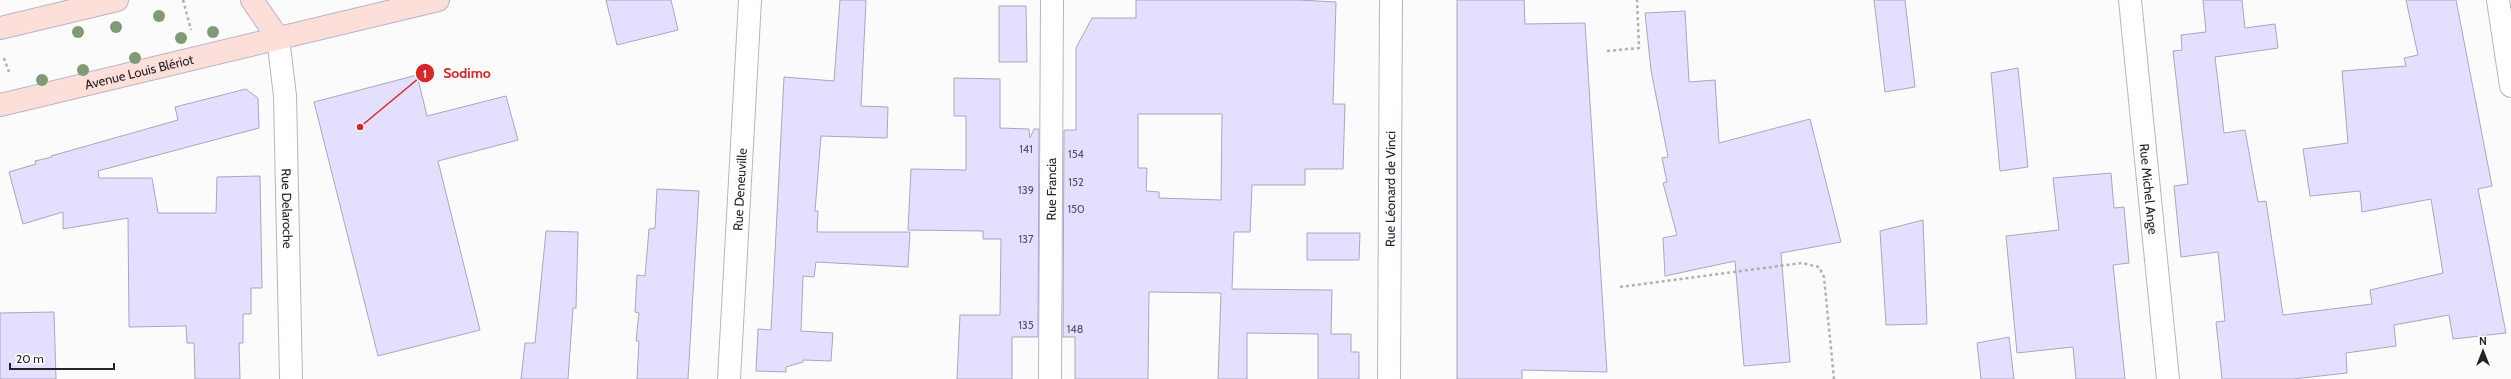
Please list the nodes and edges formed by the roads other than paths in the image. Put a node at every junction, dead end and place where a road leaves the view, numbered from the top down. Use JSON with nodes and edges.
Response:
{"nodes":[{"id":1,"x":117,"y":0,"type":"edge"},
{"id":2,"x":252,"y":0,"type":"edge"},
{"id":3,"x":438,"y":0,"type":"edge"},
{"id":4,"x":750,"y":0,"type":"edge"},
{"id":5,"x":1052,"y":0,"type":"edge"},
{"id":6,"x":1391,"y":0,"type":"edge"},
{"id":7,"x":2130,"y":0,"type":"edge"},
{"id":8,"x":2498,"y":0,"type":"edge"},
{"id":9,"x":0,"y":28,"type":"edge"},
{"id":10,"x":278,"y":38,"type":"junction"},
{"id":11,"x":2511,"y":86,"type":"edge"},
{"id":12,"x":0,"y":106,"type":"edge"},
{"id":13,"x":291,"y":379,"type":"edge"},
{"id":14,"x":729,"y":379,"type":"edge"},
{"id":15,"x":1050,"y":379,"type":"edge"},
{"id":16,"x":1388,"y":379,"type":"edge"},
{"id":17,"x":2168,"y":379,"type":"edge"}],
"edges":[{"from":1,"to":9,"type":"street"},
{"from":2,"to":10,"type":"street"},
{"from":3,"to":10,"type":"street","name":"Avenue Louis Blériot"},
{"from":4,"to":14,"type":"street","name":"Rue Deneuville"},
{"from":5,"to":15,"type":"street","name":"Rue Francia"},
{"from":6,"to":16,"type":"street","name":"Rue Léonard de Vinci"},
{"from":7,"to":17,"type":"street","name":"Rue Michel Ange"},
{"from":8,"to":11,"type":"street"},
{"from":10,"to":12,"type":"street","name":"Avenue Louis Blériot"},
{"from":10,"to":13,"type":"street","name":"Rue Delaroche"}]}
